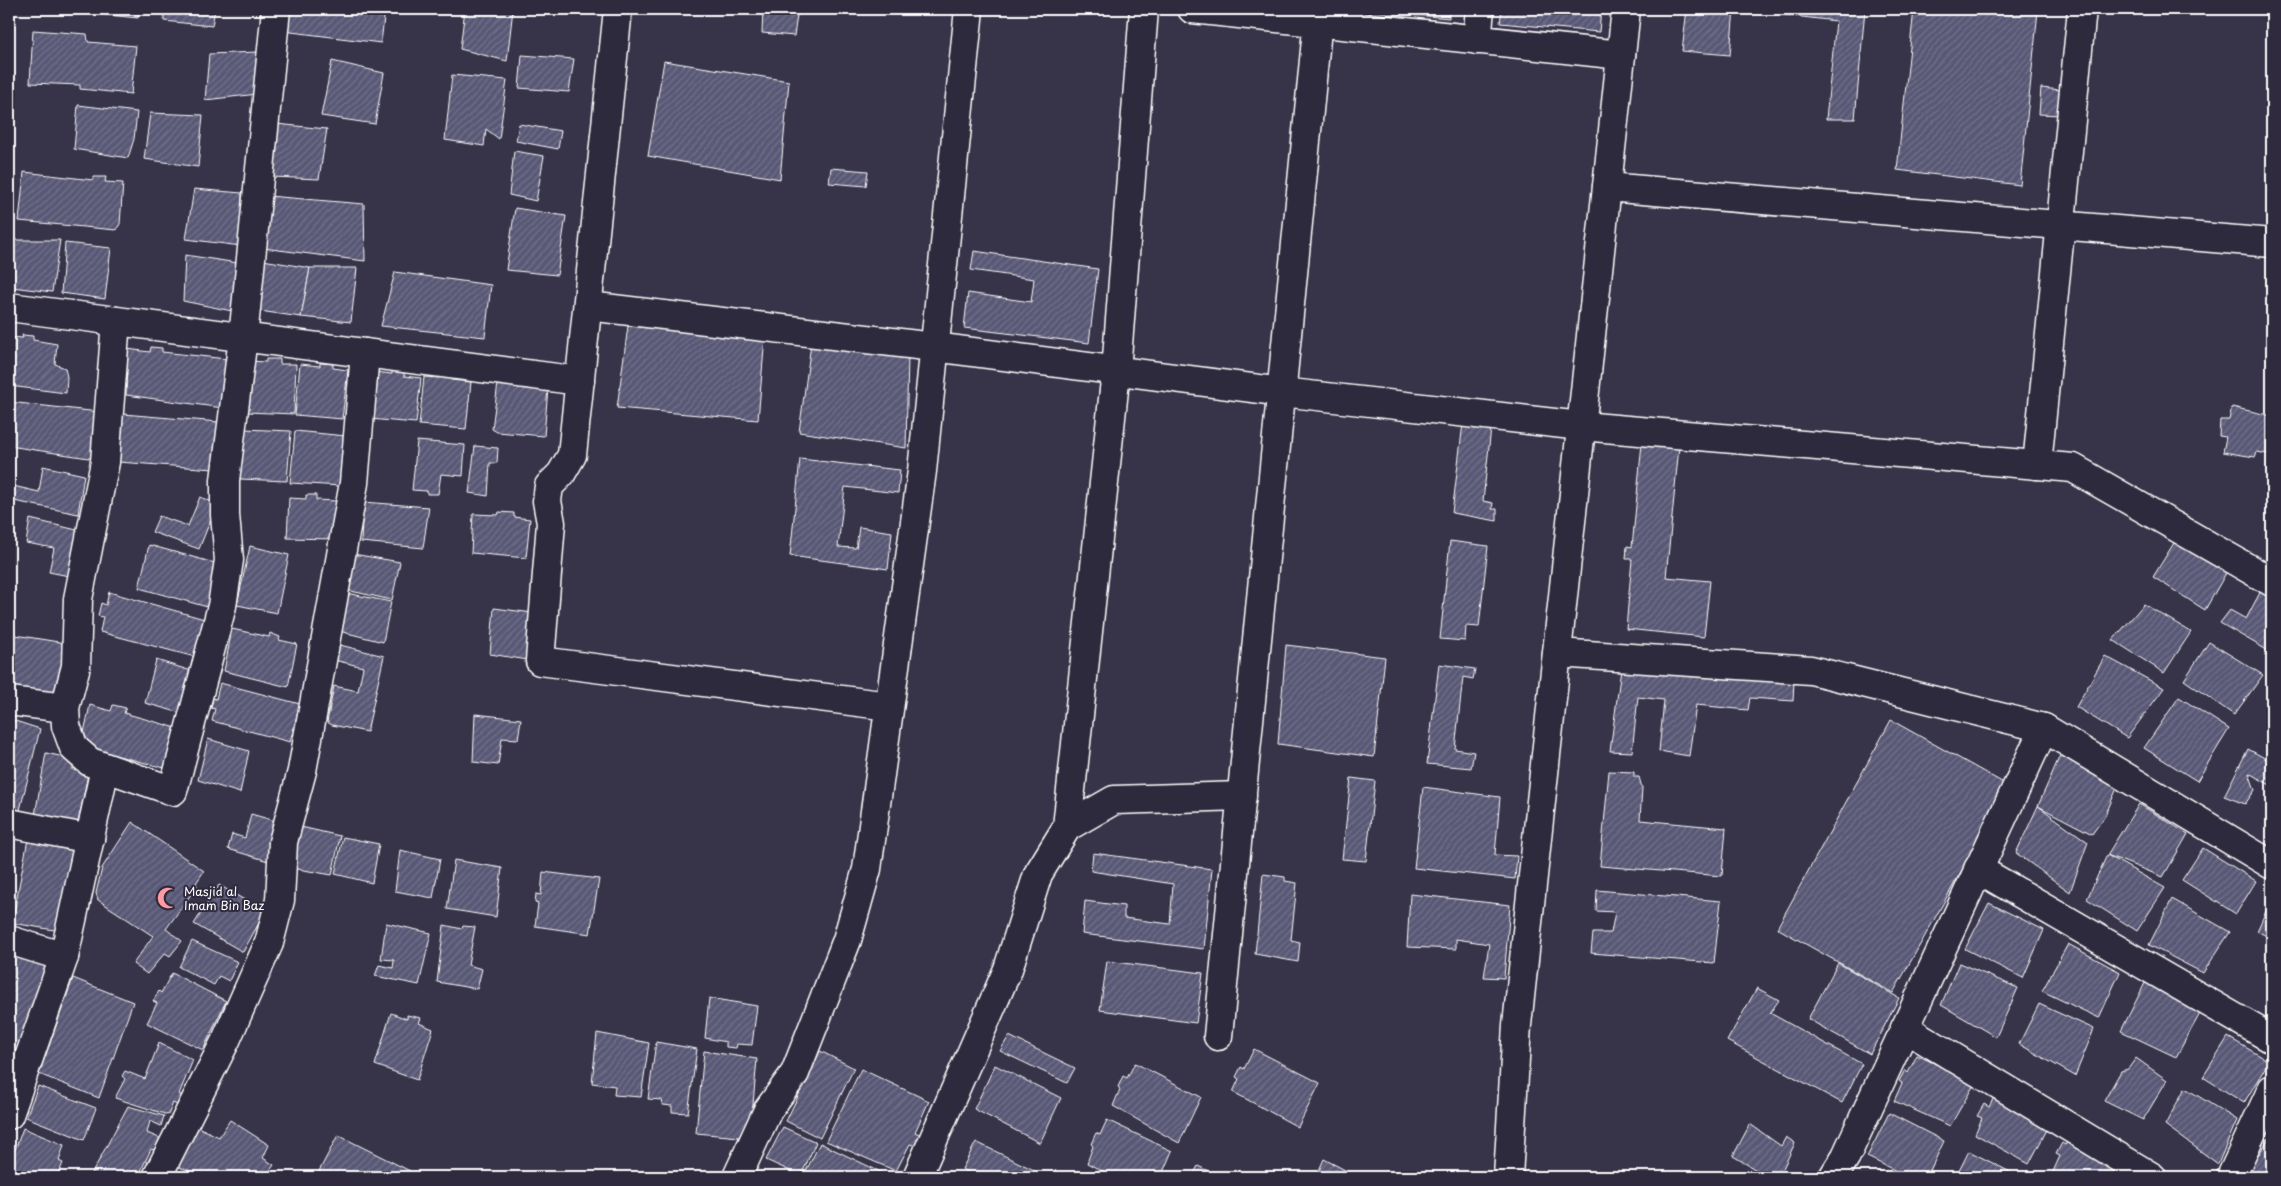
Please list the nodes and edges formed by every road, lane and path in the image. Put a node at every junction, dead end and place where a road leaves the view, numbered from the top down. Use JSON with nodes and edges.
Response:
{"nodes":[{"id":1,"x":276,"y":9,"type":"edge"},
{"id":2,"x":618,"y":9,"type":"edge"},
{"id":3,"x":969,"y":9,"type":"edge"},
{"id":4,"x":1144,"y":9,"type":"edge"},
{"id":5,"x":1192,"y":9,"type":"edge"},
{"id":6,"x":1480,"y":9,"type":"edge"},
{"id":7,"x":1626,"y":9,"type":"edge"},
{"id":8,"x":2082,"y":9,"type":"edge"},
{"id":9,"x":1318,"y":16,"type":"edge"},
{"id":10,"x":1477,"y":40,"type":"junction"},
{"id":11,"x":1621,"y":55,"type":"junction"},
{"id":12,"x":1607,"y":186,"type":"junction"},
{"id":13,"x":2060,"y":225,"type":"junction"},
{"id":14,"x":2272,"y":242,"type":"edge"},
{"id":15,"x":588,"y":306,"type":"junction"},
{"id":16,"x":9,"y":308,"type":"edge"},
{"id":17,"x":116,"y":321,"type":"junction"},
{"id":18,"x":243,"y":338,"type":"junction"},
{"id":19,"x":934,"y":347,"type":"junction"},
{"id":20,"x":365,"y":353,"type":"junction"},
{"id":21,"x":1116,"y":371,"type":"junction"},
{"id":22,"x":580,"y":381,"type":"junction"},
{"id":23,"x":1282,"y":392,"type":"junction"},
{"id":24,"x":1581,"y":426,"type":"junction"},
{"id":25,"x":2036,"y":465,"type":"junction"},
{"id":26,"x":2272,"y":582,"type":"edge"},
{"id":27,"x":1557,"y":653,"type":"junction"},
{"id":28,"x":9,"y":701,"type":"edge"},
{"id":29,"x":889,"y":706,"type":"junction"},
{"id":30,"x":65,"y":708,"type":"junction"},
{"id":31,"x":2044,"y":728,"type":"junction"},
{"id":32,"x":105,"y":768,"type":"junction"},
{"id":33,"x":1242,"y":796,"type":"junction"},
{"id":34,"x":9,"y":822,"type":"edge"},
{"id":35,"x":1067,"y":827,"type":"junction"},
{"id":36,"x":90,"y":839,"type":"junction"},
{"id":37,"x":2272,"y":865,"type":"edge"},
{"id":38,"x":1978,"y":869,"type":"junction"},
{"id":39,"x":9,"y":940,"type":"edge"},
{"id":40,"x":64,"y":957,"type":"junction"},
{"id":41,"x":1905,"y":1028,"type":"junction"},
{"id":42,"x":1218,"y":1036,"type":"dead end"},
{"id":43,"x":2272,"y":1040,"type":"edge"},
{"id":44,"x":2272,"y":1089,"type":"edge"},
{"id":45,"x":9,"y":1115,"type":"edge"},
{"id":46,"x":1843,"y":1174,"type":"edge"},
{"id":47,"x":157,"y":1177,"type":"edge"},
{"id":48,"x":737,"y":1177,"type":"edge"},
{"id":49,"x":917,"y":1177,"type":"edge"},
{"id":50,"x":1508,"y":1177,"type":"edge"},
{"id":51,"x":2152,"y":1177,"type":"edge"},
{"id":52,"x":2231,"y":1177,"type":"edge"}],
"edges":[{"from":1,"to":18,"type":"street"},
{"from":2,"to":15,"type":"street"},
{"from":3,"to":19,"type":"street"},
{"from":4,"to":21,"type":"street"},
{"from":5,"to":9,"type":"street"},
{"from":6,"to":10,"type":"street"},
{"from":7,"to":11,"type":"street"},
{"from":8,"to":13,"type":"street"},
{"from":9,"to":10,"type":"street"},
{"from":9,"to":23,"type":"street"},
{"from":10,"to":11,"type":"street"},
{"from":11,"to":12,"type":"street"},
{"from":12,"to":13,"type":"street"},
{"from":12,"to":24,"type":"street"},
{"from":13,"to":14,"type":"street"},
{"from":13,"to":25,"type":"street"},
{"from":15,"to":19,"type":"street"},
{"from":15,"to":22,"type":"street"},
{"from":16,"to":17,"type":"street"},
{"from":17,"to":18,"type":"street"},
{"from":17,"to":30,"type":"street"},
{"from":18,"to":20,"type":"street"},
{"from":18,"to":32,"type":"street"},
{"from":19,"to":21,"type":"street"},
{"from":19,"to":29,"type":"street"},
{"from":20,"to":22,"type":"street"},
{"from":20,"to":47,"type":"street"},
{"from":21,"to":23,"type":"street"},
{"from":21,"to":35,"type":"street"},
{"from":22,"to":29,"type":"street"},
{"from":23,"to":24,"type":"street"},
{"from":23,"to":33,"type":"street"},
{"from":24,"to":25,"type":"street"},
{"from":24,"to":27,"type":"street"},
{"from":25,"to":26,"type":"street"},
{"from":27,"to":31,"type":"street"},
{"from":27,"to":50,"type":"street"},
{"from":28,"to":30,"type":"street"},
{"from":29,"to":48,"type":"street"},
{"from":30,"to":32,"type":"street"},
{"from":31,"to":37,"type":"street"},
{"from":31,"to":38,"type":"street"},
{"from":32,"to":36,"type":"street"},
{"from":33,"to":35,"type":"street"},
{"from":33,"to":42,"type":"street"},
{"from":34,"to":36,"type":"street"},
{"from":35,"to":49,"type":"street"},
{"from":36,"to":40,"type":"street"},
{"from":38,"to":41,"type":"street"},
{"from":38,"to":43,"type":"street"},
{"from":39,"to":40,"type":"street"},
{"from":40,"to":45,"type":"street"},
{"from":41,"to":46,"type":"street"},
{"from":41,"to":51,"type":"street"},
{"from":44,"to":52,"type":"street"}]}
